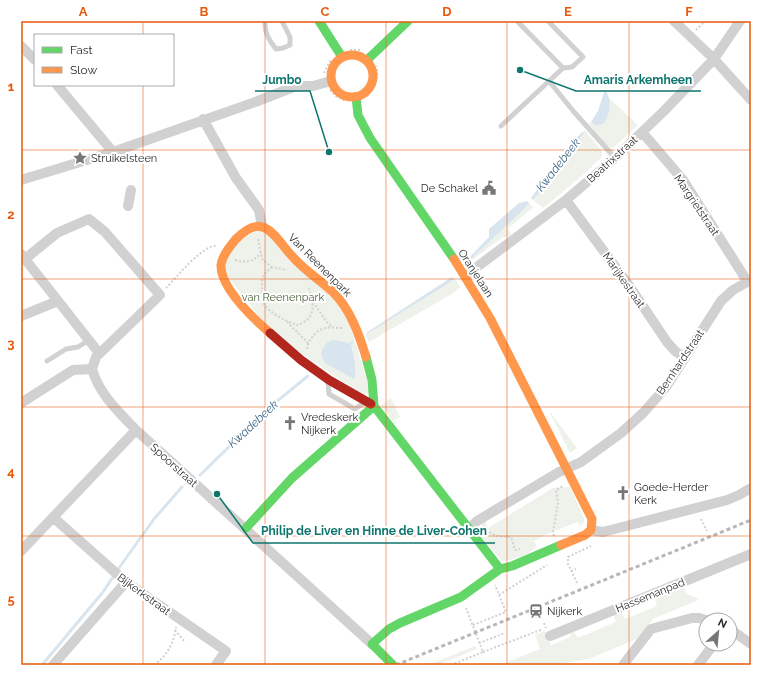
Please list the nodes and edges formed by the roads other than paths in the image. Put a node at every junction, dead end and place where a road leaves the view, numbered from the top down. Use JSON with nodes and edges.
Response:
{"nodes":[{"id":1,"x":265,"y":21,"type":"edge"},
{"id":2,"x":282,"y":21,"type":"edge"},
{"id":3,"x":319,"y":21,"type":"edge"},
{"id":4,"x":408,"y":21,"type":"edge"},
{"id":5,"x":518,"y":21,"type":"edge"},
{"id":6,"x":548,"y":21,"type":"edge"},
{"id":7,"x":674,"y":21,"type":"edge"},
{"id":8,"x":740,"y":21,"type":"edge"},
{"id":9,"x":21,"y":46,"type":"edge"},
{"id":10,"x":340,"y":55,"type":"junction"},
{"id":11,"x":34,"y":59,"type":"edge"},
{"id":12,"x":368,"y":59,"type":"junction"},
{"id":13,"x":714,"y":59,"type":"junction"},
{"id":14,"x":563,"y":68,"type":"junction"},
{"id":15,"x":549,"y":81,"type":"junction"},
{"id":16,"x":328,"y":82,"type":"junction"},
{"id":17,"x":58,"y":86,"type":"edge"},
{"id":18,"x":356,"y":99,"type":"junction"},
{"id":19,"x":751,"y":100,"type":"edge"},
{"id":20,"x":203,"y":124,"type":"junction"},
{"id":21,"x":501,"y":126,"type":"dead end"},
{"id":22,"x":642,"y":132,"type":"junction"},
{"id":23,"x":113,"y":152,"type":"junction"},
{"id":24,"x":123,"y":156,"type":"dead end"},
{"id":25,"x":614,"y":158,"type":"junction"},
{"id":26,"x":21,"y":180,"type":"edge"},
{"id":27,"x":130,"y":190,"type":"dead end"},
{"id":28,"x":566,"y":200,"type":"junction"},
{"id":29,"x":128,"y":206,"type":"dead end"},
{"id":30,"x":259,"y":227,"type":"junction"},
{"id":31,"x":23,"y":256,"type":"edge"},
{"id":32,"x":465,"y":276,"type":"junction"},
{"id":33,"x":749,"y":281,"type":"edge"},
{"id":34,"x":58,"y":301,"type":"junction"},
{"id":35,"x":21,"y":316,"type":"edge"},
{"id":36,"x":89,"y":340,"type":"junction"},
{"id":37,"x":99,"y":353,"type":"junction"},
{"id":38,"x":685,"y":358,"type":"junction"},
{"id":39,"x":47,"y":360,"type":"dead end"},
{"id":40,"x":92,"y":369,"type":"junction"},
{"id":41,"x":21,"y":403,"type":"edge"},
{"id":42,"x":370,"y":403,"type":"junction"},
{"id":43,"x":136,"y":430,"type":"junction"},
{"id":44,"x":563,"y":471,"type":"junction"},
{"id":45,"x":751,"y":488,"type":"edge"},
{"id":46,"x":54,"y":518,"type":"junction"},
{"id":47,"x":246,"y":528,"type":"junction"},
{"id":48,"x":469,"y":529,"type":"junction"},
{"id":49,"x":591,"y":530,"type":"junction"},
{"id":50,"x":21,"y":551,"type":"edge"},
{"id":51,"x":751,"y":554,"type":"edge"},
{"id":52,"x":500,"y":569,"type":"junction"},
{"id":53,"x":126,"y":582,"type":"junction"},
{"id":54,"x":698,"y":618,"type":"edge"},
{"id":55,"x":548,"y":632,"type":"road end"},
{"id":56,"x":738,"y":635,"type":"edge"},
{"id":57,"x":372,"y":644,"type":"junction"},
{"id":58,"x":751,"y":644,"type":"edge"},
{"id":59,"x":708,"y":652,"type":"edge"},
{"id":60,"x":53,"y":665,"type":"edge"},
{"id":61,"x":216,"y":665,"type":"edge"},
{"id":62,"x":393,"y":665,"type":"edge"},
{"id":63,"x":623,"y":665,"type":"edge"},
{"id":64,"x":698,"y":665,"type":"edge"}],
"edges":[{"from":1,"to":2,"type":"lane"},
{"from":3,"to":10,"type":"street"},
{"from":4,"to":12,"type":"street"},
{"from":5,"to":14,"type":"lane"},
{"from":6,"to":14,"type":"lane"},
{"from":7,"to":13,"type":"street"},
{"from":8,"to":13,"type":"street","name":"Beatrixstraat"},
{"from":9,"to":11,"type":"street"},
{"from":10,"to":12,"type":"street"},
{"from":10,"to":16,"type":"street"},
{"from":12,"to":18,"type":"street"},
{"from":13,"to":19,"type":"street"},
{"from":13,"to":22,"type":"street","name":"Beatrixstraat"},
{"from":14,"to":15,"type":"lane"},
{"from":15,"to":21,"type":"lane"},
{"from":15,"to":25,"type":"lane"},
{"from":16,"to":18,"type":"street"},
{"from":16,"to":20,"type":"street"},
{"from":17,"to":23,"type":"street"},
{"from":18,"to":32,"type":"street","name":"Oranjelaan"},
{"from":20,"to":23,"type":"street"},
{"from":20,"to":30,"type":"street"},
{"from":22,"to":25,"type":"street","name":"Beatrixstraat"},
{"from":22,"to":33,"type":"street","name":"Margrietstraat"},
{"from":23,"to":24,"type":"street"},
{"from":23,"to":26,"type":"street"},
{"from":25,"to":28,"type":"street","name":"Beatrixstraat"},
{"from":27,"to":29,"type":"street"},
{"from":28,"to":32,"type":"street","name":"Beatrixstraat"},
{"from":28,"to":38,"type":"street","name":"Marijkestraat"},
{"from":30,"to":42,"type":"street","name":"Van Reenenpark"},
{"from":30,"to":42,"type":"street"},
{"from":31,"to":34,"type":"street"},
{"from":31,"to":37,"type":"street"},
{"from":32,"to":44,"type":"street","name":"Oranjelaan"},
{"from":33,"to":38,"type":"street","name":"Bernhardstraat"},
{"from":34,"to":35,"type":"street"},
{"from":34,"to":36,"type":"street"},
{"from":36,"to":37,"type":"street"},
{"from":36,"to":39,"type":"lane"},
{"from":37,"to":40,"type":"street"},
{"from":38,"to":44,"type":"street","name":"Bernhardstraat"},
{"from":40,"to":41,"type":"street"},
{"from":40,"to":43,"type":"street","name":"Spoorstraat"},
{"from":42,"to":47,"type":"street"},
{"from":42,"to":48,"type":"street"},
{"from":43,"to":46,"type":"street"},
{"from":43,"to":47,"type":"street","name":"Spoorstraat"},
{"from":44,"to":48,"type":"street","name":"Bernhardstraat"},
{"from":44,"to":49,"type":"street","name":"Oranjelaan"},
{"from":45,"to":49,"type":"street"},
{"from":46,"to":50,"type":"street"},
{"from":46,"to":53,"type":"street","name":"Bijkerkstraat"},
{"from":47,"to":57,"type":"street","name":"Spoorstraat"},
{"from":48,"to":52,"type":"street"},
{"from":49,"to":52,"type":"street"},
{"from":51,"to":55,"type":"street","name":"Hassemanpad"},
{"from":52,"to":57,"type":"street"},
{"from":53,"to":60,"type":"street"},
{"from":53,"to":61,"type":"street","name":"Bijkerkstraat"},
{"from":54,"to":63,"type":"street"},
{"from":56,"to":58,"type":"street"},
{"from":57,"to":62,"type":"street"},
{"from":59,"to":64,"type":"street"}]}
